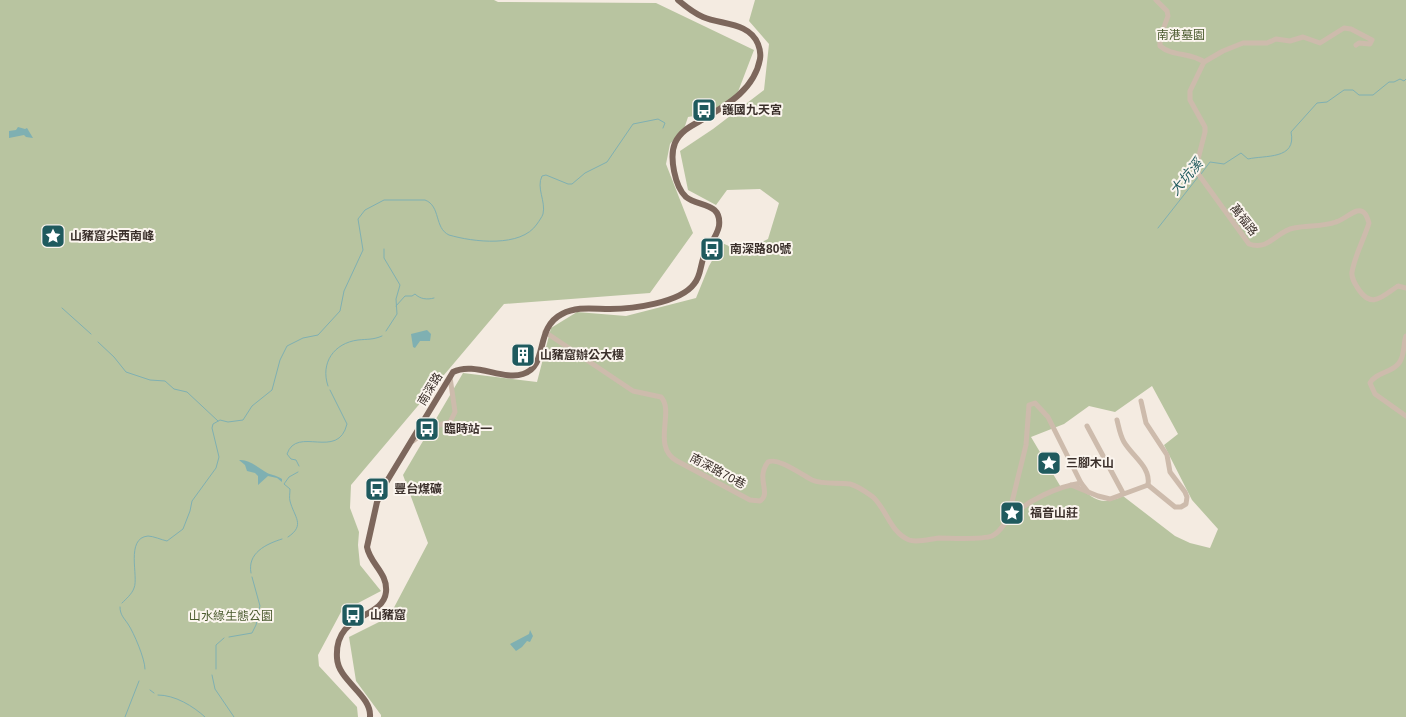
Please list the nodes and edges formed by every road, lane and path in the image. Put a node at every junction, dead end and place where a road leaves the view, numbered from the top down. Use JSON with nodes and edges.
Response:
{"nodes":[{"id":1,"x":678,"y":0,"type":"edge"},
{"id":2,"x":1156,"y":0,"type":"edge"},
{"id":3,"x":1356,"y":45,"type":"dead end"},
{"id":4,"x":1204,"y":62,"type":"junction"},
{"id":5,"x":1406,"y":288,"type":"edge"},
{"id":6,"x":545,"y":332,"type":"junction"},
{"id":7,"x":1406,"y":336,"type":"edge"},
{"id":8,"x":450,"y":377,"type":"junction"},
{"id":9,"x":1141,"y":401,"type":"dead end"},
{"id":10,"x":1406,"y":416,"type":"edge"},
{"id":11,"x":1117,"y":420,"type":"dead end"},
{"id":12,"x":1086,"y":426,"type":"dead end"},
{"id":13,"x":410,"y":443,"type":"junction"},
{"id":14,"x":1082,"y":483,"type":"junction"},
{"id":15,"x":1070,"y":485,"type":"junction"},
{"id":16,"x":1148,"y":485,"type":"junction"},
{"id":17,"x":1088,"y":492,"type":"junction"},
{"id":18,"x":1123,"y":493,"type":"junction"},
{"id":19,"x":1008,"y":519,"type":"junction"},
{"id":20,"x":370,"y":717,"type":"edge"}],
"edges":[{"from":1,"to":6,"type":"main road"},
{"from":2,"to":4,"type":"street"},
{"from":3,"to":4,"type":"street"},
{"from":4,"to":5,"type":"street","name":"萬福路"},
{"from":6,"to":8,"type":"main road","name":"南深路"},
{"from":6,"to":19,"type":"street","name":"南深路70巷"},
{"from":7,"to":10,"type":"street"},
{"from":8,"to":13,"type":"main road","name":"南深路"},
{"from":8,"to":13,"type":"street"},
{"from":9,"to":16,"type":"street"},
{"from":11,"to":16,"type":"street"},
{"from":12,"to":18,"type":"street"},
{"from":13,"to":20,"type":"main road","name":"南深路"},
{"from":14,"to":15,"type":"street","name":"南深路70巷"},
{"from":14,"to":17,"type":"street"},
{"from":14,"to":19,"type":"street"},
{"from":15,"to":17,"type":"street"},
{"from":15,"to":19,"type":"street","name":"南深路70巷"},
{"from":16,"to":18,"type":"street"},
{"from":17,"to":18,"type":"street"}]}
